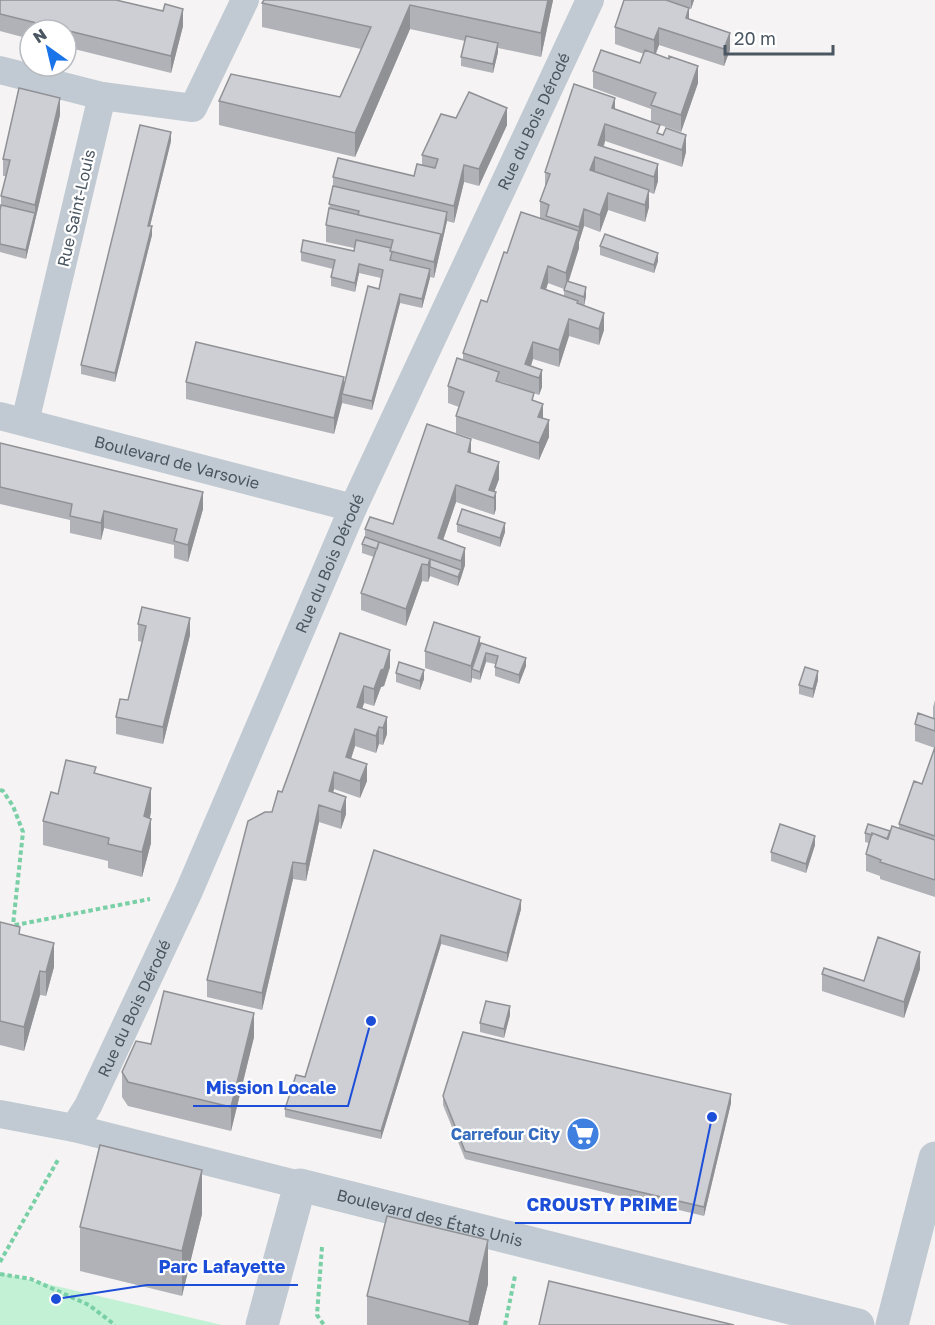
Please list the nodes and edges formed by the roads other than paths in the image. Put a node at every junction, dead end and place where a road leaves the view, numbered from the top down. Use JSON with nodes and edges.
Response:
{"nodes":[{"id":1,"x":245,"y":0,"type":"edge"},
{"id":2,"x":590,"y":0,"type":"edge"},
{"id":3,"x":0,"y":70,"type":"edge"},
{"id":4,"x":102,"y":96,"type":"junction"},
{"id":5,"x":12,"y":419,"type":"edge"},
{"id":6,"x":353,"y":508,"type":"junction"},
{"id":7,"x":0,"y":1114,"type":"edge"},
{"id":8,"x":74,"y":1128,"type":"junction"},
{"id":9,"x":935,"y":1158,"type":"edge"},
{"id":10,"x":300,"y":1185,"type":"junction"},
{"id":11,"x":262,"y":1325,"type":"edge"},
{"id":12,"x":858,"y":1325,"type":"edge"},
{"id":13,"x":892,"y":1325,"type":"edge"}],
"edges":[{"from":1,"to":4,"type":"street"},
{"from":2,"to":6,"type":"street","name":"Rue du Bois Dérodé"},
{"from":3,"to":4,"type":"street"},
{"from":4,"to":5,"type":"street","name":"Rue Saint-Louis"},
{"from":5,"to":6,"type":"street","name":"Boulevard de Varsovie"},
{"from":6,"to":8,"type":"street","name":"Rue du Bois Dérodé"},
{"from":7,"to":8,"type":"street","name":"Boulevard des États Unis"},
{"from":8,"to":10,"type":"street","name":"Boulevard des États Unis"},
{"from":9,"to":13,"type":"street"},
{"from":10,"to":11,"type":"street"},
{"from":10,"to":12,"type":"street","name":"Boulevard des États Unis"}]}
